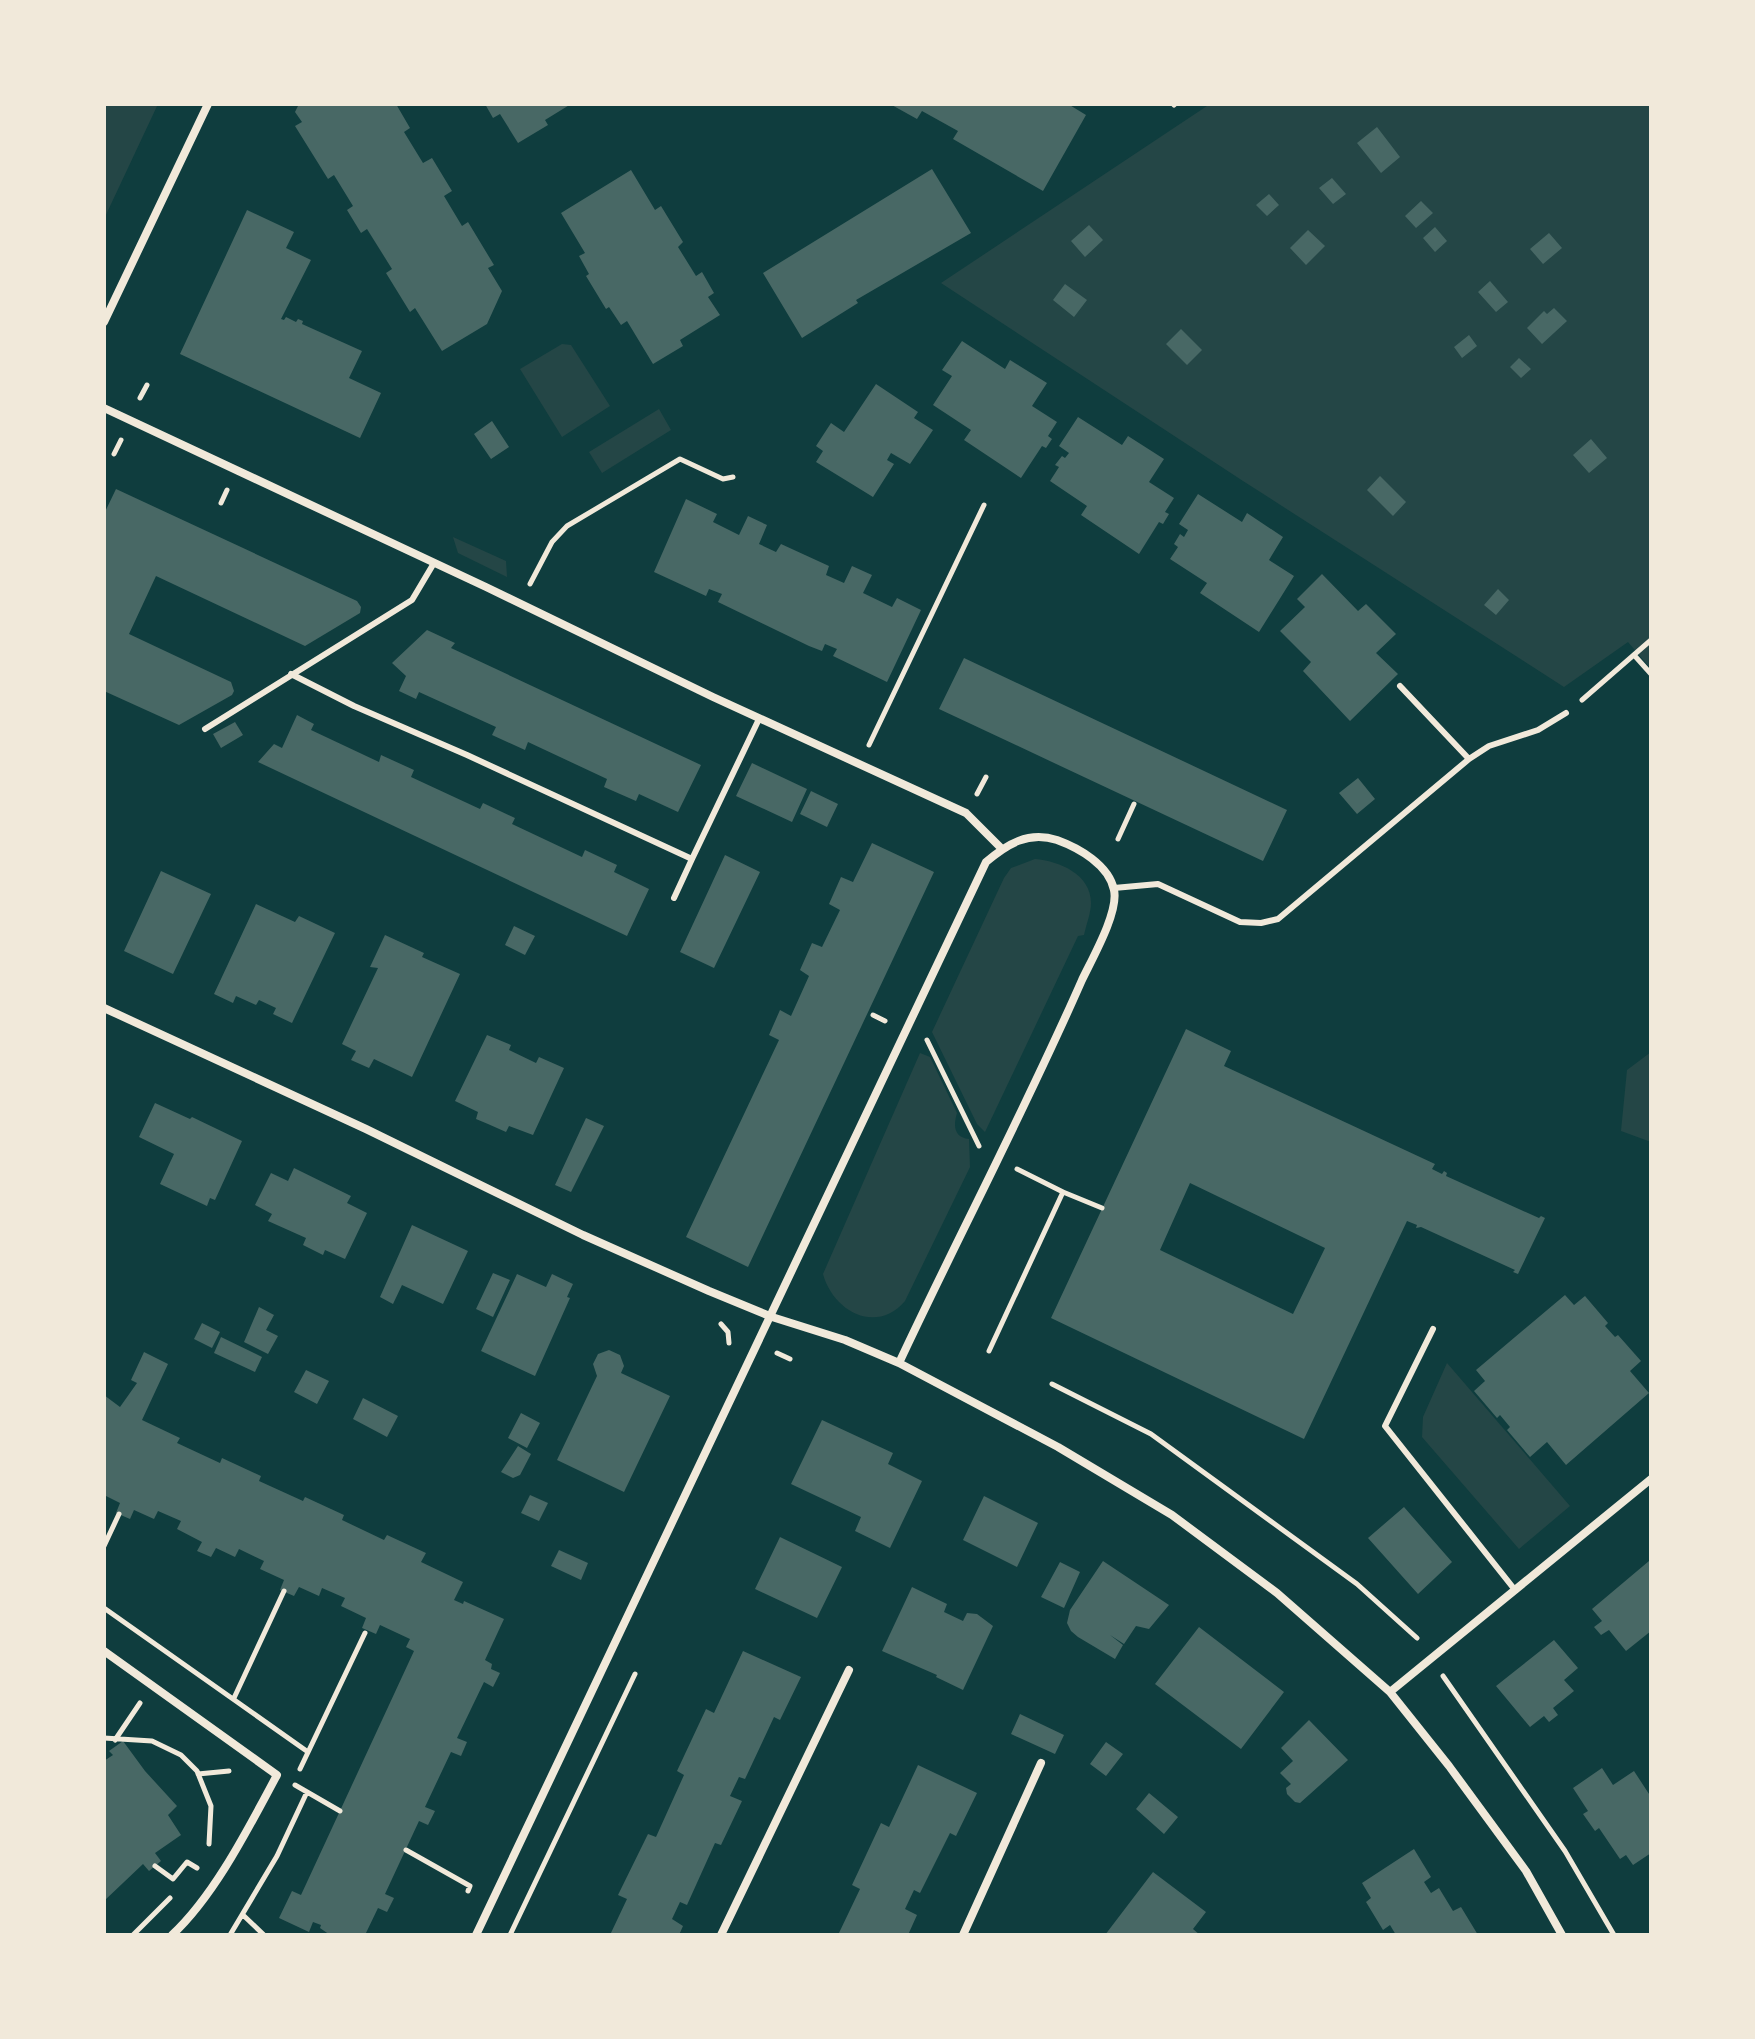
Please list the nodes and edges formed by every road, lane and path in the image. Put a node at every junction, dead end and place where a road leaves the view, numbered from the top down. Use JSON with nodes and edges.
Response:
{"nodes":[{"id":1,"x":208,"y":104,"type":"edge"},
{"id":2,"x":104,"y":322,"type":"edge"},
{"id":3,"x":104,"y":408,"type":"edge"},
{"id":4,"x":733,"y":477,"type":"dead end"},
{"id":5,"x":984,"y":505,"type":"dead end"},
{"id":6,"x":434,"y":563,"type":"junction"},
{"id":7,"x":530,"y":584,"type":"dead end"},
{"id":8,"x":1651,"y":640,"type":"edge"},
{"id":9,"x":1634,"y":655,"type":"junction"},
{"id":10,"x":291,"y":674,"type":"junction"},
{"id":11,"x":1651,"y":674,"type":"edge"},
{"id":12,"x":1400,"y":686,"type":"dead end"},
{"id":13,"x":1566,"y":713,"type":"joint"},
{"id":14,"x":759,"y":719,"type":"junction"},
{"id":15,"x":205,"y":729,"type":"dead end"},
{"id":16,"x":1469,"y":759,"type":"junction"},
{"id":17,"x":861,"y":764,"type":"junction"},
{"id":18,"x":1134,"y":804,"type":"dead end"},
{"id":19,"x":1118,"y":839,"type":"dead end"},
{"id":20,"x":1002,"y":849,"type":"junction"},
{"id":21,"x":692,"y":859,"type":"junction"},
{"id":22,"x":1114,"y":888,"type":"junction"},
{"id":23,"x":674,"y":898,"type":"dead end"},
{"id":24,"x":104,"y":1008,"type":"edge"},
{"id":25,"x":928,"y":1041,"type":"dead end"},
{"id":26,"x":982,"y":1153,"type":"dead end"},
{"id":27,"x":1021,"y":1171,"type":"dead end"},
{"id":28,"x":1063,"y":1192,"type":"junction"},
{"id":29,"x":1102,"y":1208,"type":"dead end"},
{"id":30,"x":772,"y":1317,"type":"junction"},
{"id":31,"x":1433,"y":1329,"type":"dead end"},
{"id":32,"x":989,"y":1351,"type":"dead end"},
{"id":33,"x":899,"y":1363,"type":"junction"},
{"id":34,"x":1052,"y":1384,"type":"dead end"},
{"id":35,"x":1651,"y":1479,"type":"edge"},
{"id":36,"x":119,"y":1514,"type":"dead end"},
{"id":37,"x":104,"y":1546,"type":"edge"},
{"id":38,"x":1515,"y":1590,"type":"junction"},
{"id":39,"x":284,"y":1591,"type":"dead end"},
{"id":40,"x":104,"y":1608,"type":"edge"},
{"id":41,"x":365,"y":1633,"type":"dead end"},
{"id":42,"x":1421,"y":1644,"type":"dead end"},
{"id":43,"x":104,"y":1651,"type":"edge"},
{"id":44,"x":849,"y":1670,"type":"dead end"},
{"id":45,"x":635,"y":1674,"type":"dead end"},
{"id":46,"x":1442,"y":1674,"type":"dead end"},
{"id":47,"x":152,"y":1685,"type":"junction"},
{"id":48,"x":1390,"y":1692,"type":"junction"},
{"id":49,"x":234,"y":1698,"type":"junction"},
{"id":50,"x":104,"y":1738,"type":"edge"},
{"id":51,"x":115,"y":1740,"type":"junction"},
{"id":52,"x":308,"y":1752,"type":"junction"},
{"id":53,"x":1041,"y":1763,"type":"dead end"},
{"id":54,"x":277,"y":1775,"type":"junction"},
{"id":55,"x":293,"y":1784,"type":"junction"},
{"id":56,"x":307,"y":1792,"type":"junction"},
{"id":57,"x":340,"y":1811,"type":"dead end"},
{"id":58,"x":406,"y":1850,"type":"dead end"},
{"id":59,"x":208,"y":1854,"type":"dead end"},
{"id":60,"x":203,"y":1861,"type":"dead end"},
{"id":61,"x":155,"y":1866,"type":"dead end"},
{"id":62,"x":198,"y":1869,"type":"junction"},
{"id":63,"x":190,"y":1879,"type":"dead end"},
{"id":64,"x":464,"y":1898,"type":"dead end"},
{"id":65,"x":174,"y":1899,"type":"dead end"},
{"id":66,"x":243,"y":1915,"type":"junction"},
{"id":67,"x":133,"y":1935,"type":"edge"},
{"id":68,"x":172,"y":1935,"type":"edge"},
{"id":69,"x":230,"y":1935,"type":"edge"},
{"id":70,"x":264,"y":1935,"type":"edge"},
{"id":71,"x":476,"y":1935,"type":"edge"},
{"id":72,"x":510,"y":1935,"type":"edge"},
{"id":73,"x":721,"y":1935,"type":"edge"},
{"id":74,"x":963,"y":1935,"type":"edge"},
{"id":75,"x":1562,"y":1935,"type":"edge"},
{"id":76,"x":1614,"y":1935,"type":"edge"}],
"edges":[{"from":1,"to":2,"type":"street"},
{"from":3,"to":6,"type":"street"},
{"from":4,"to":7,"type":"path"},
{"from":5,"to":17,"type":"path"},
{"from":6,"to":10,"type":"lane"},
{"from":6,"to":14,"type":"street"},
{"from":8,"to":9,"type":"path"},
{"from":9,"to":11,"type":"path"},
{"from":9,"to":13,"type":"path"},
{"from":10,"to":15,"type":"lane"},
{"from":10,"to":21,"type":"lane"},
{"from":12,"to":16,"type":"lane"},
{"from":13,"to":16,"type":"lane"},
{"from":14,"to":17,"type":"street"},
{"from":14,"to":21,"type":"lane"},
{"from":16,"to":22,"type":"lane"},
{"from":17,"to":20,"type":"street"},
{"from":18,"to":19,"type":"path"},
{"from":20,"to":22,"type":"street"},
{"from":20,"to":30,"type":"street"},
{"from":21,"to":23,"type":"lane"},
{"from":22,"to":33,"type":"street"},
{"from":24,"to":30,"type":"street"},
{"from":25,"to":26,"type":"path"},
{"from":27,"to":28,"type":"path"},
{"from":28,"to":29,"type":"path"},
{"from":28,"to":32,"type":"path"},
{"from":30,"to":33,"type":"street"},
{"from":30,"to":71,"type":"street"},
{"from":31,"to":38,"type":"lane"},
{"from":33,"to":48,"type":"street"},
{"from":34,"to":42,"type":"path"},
{"from":35,"to":38,"type":"street"},
{"from":36,"to":37,"type":"path"},
{"from":38,"to":48,"type":"street"},
{"from":39,"to":49,"type":"path"},
{"from":40,"to":49,"type":"path"},
{"from":41,"to":52,"type":"path"},
{"from":43,"to":47,"type":"street"},
{"from":44,"to":73,"type":"street"},
{"from":45,"to":72,"type":"path"},
{"from":46,"to":76,"type":"path"},
{"from":47,"to":51,"type":"path"},
{"from":47,"to":54,"type":"street"},
{"from":48,"to":75,"type":"street"},
{"from":49,"to":52,"type":"path"},
{"from":50,"to":51,"type":"path"},
{"from":51,"to":59,"type":"path"},
{"from":52,"to":55,"type":"path"},
{"from":53,"to":74,"type":"street"},
{"from":54,"to":55,"type":"path"},
{"from":54,"to":68,"type":"street"},
{"from":55,"to":56,"type":"path"},
{"from":56,"to":57,"type":"path"},
{"from":56,"to":66,"type":"path"},
{"from":58,"to":64,"type":"path"},
{"from":60,"to":62,"type":"path"},
{"from":61,"to":62,"type":"path"},
{"from":62,"to":63,"type":"path"},
{"from":65,"to":67,"type":"path"},
{"from":66,"to":69,"type":"path"},
{"from":66,"to":70,"type":"path"}]}
